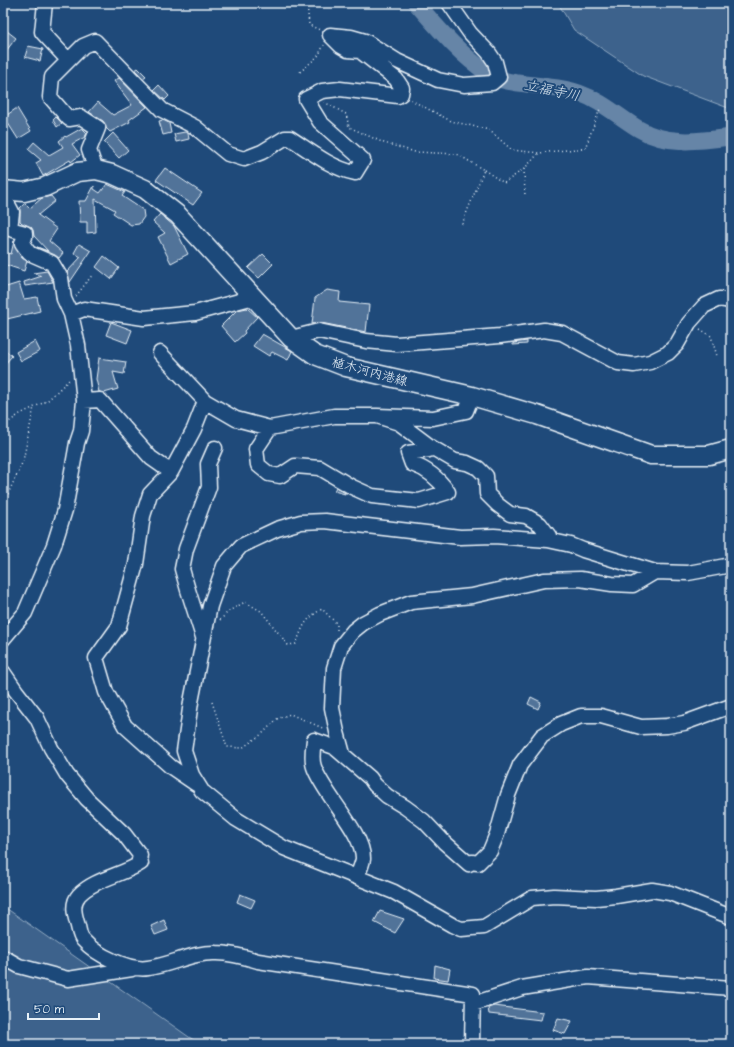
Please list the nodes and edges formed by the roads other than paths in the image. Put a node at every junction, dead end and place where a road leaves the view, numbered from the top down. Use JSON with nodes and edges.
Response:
{"nodes":[{"id":1,"x":45,"y":3,"type":"edge"},
{"id":2,"x":449,"y":3,"type":"edge"},
{"id":3,"x":68,"y":60,"type":"junction"},
{"id":4,"x":96,"y":170,"type":"junction"},
{"id":5,"x":3,"y":190,"type":"edge"},
{"id":6,"x":3,"y":195,"type":"edge"},
{"id":7,"x":254,"y":297,"type":"junction"},
{"id":8,"x":731,"y":300,"type":"edge"},
{"id":9,"x":71,"y":314,"type":"junction"},
{"id":10,"x":291,"y":338,"type":"junction"},
{"id":11,"x":160,"y":353,"type":"dead end"},
{"id":12,"x":472,"y":396,"type":"junction"},
{"id":13,"x":84,"y":401,"type":"junction"},
{"id":14,"x":205,"y":401,"type":"junction"},
{"id":15,"x":377,"y":416,"type":"junction"},
{"id":16,"x":270,"y":428,"type":"junction"},
{"id":17,"x":431,"y":447,"type":"junction"},
{"id":18,"x":216,"y":448,"type":"dead end"},
{"id":19,"x":731,"y":449,"type":"edge"},
{"id":20,"x":171,"y":472,"type":"junction"},
{"id":21,"x":548,"y":540,"type":"junction"},
{"id":22,"x":731,"y":566,"type":"edge"},
{"id":23,"x":656,"y":572,"type":"junction"},
{"id":24,"x":204,"y":637,"type":"junction"},
{"id":25,"x":3,"y":639,"type":"edge"},
{"id":26,"x":3,"y":672,"type":"edge"},
{"id":27,"x":731,"y":706,"type":"edge"},
{"id":28,"x":343,"y":754,"type":"junction"},
{"id":29,"x":199,"y":786,"type":"junction"},
{"id":30,"x":357,"y":877,"type":"junction"},
{"id":31,"x":731,"y":917,"type":"edge"},
{"id":32,"x":3,"y":957,"type":"edge"},
{"id":33,"x":137,"y":968,"type":"junction"},
{"id":34,"x":731,"y":988,"type":"edge"},
{"id":35,"x":473,"y":1004,"type":"junction"},
{"id":36,"x":472,"y":1044,"type":"edge"}],
"edges":[{"from":1,"to":3,"type":"street"},
{"from":2,"to":3,"type":"street"},
{"from":3,"to":4,"type":"street"},
{"from":4,"to":5,"type":"main road","name":"植木河内港線"},
{"from":4,"to":7,"type":"main road","name":"植木河内港線"},
{"from":6,"to":9,"type":"street"},
{"from":7,"to":9,"type":"street"},
{"from":7,"to":10,"type":"main road","name":"植木河内港線"},
{"from":8,"to":10,"type":"street"},
{"from":9,"to":13,"type":"street"},
{"from":10,"to":12,"type":"main road","name":"植木河内港線"},
{"from":11,"to":14,"type":"street"},
{"from":12,"to":15,"type":"street"},
{"from":12,"to":19,"type":"main road","name":"植木河内港線"},
{"from":13,"to":20,"type":"street"},
{"from":13,"to":25,"type":"street"},
{"from":14,"to":16,"type":"street"},
{"from":14,"to":20,"type":"street"},
{"from":15,"to":16,"type":"street"},
{"from":15,"to":17,"type":"street"},
{"from":16,"to":17,"type":"street"},
{"from":17,"to":21,"type":"street"},
{"from":18,"to":24,"type":"street"},
{"from":20,"to":29,"type":"street"},
{"from":21,"to":23,"type":"street"},
{"from":21,"to":24,"type":"street"},
{"from":22,"to":23,"type":"street"},
{"from":23,"to":28,"type":"street"},
{"from":24,"to":29,"type":"street"},
{"from":26,"to":33,"type":"street"},
{"from":27,"to":28,"type":"street"},
{"from":28,"to":30,"type":"street"},
{"from":29,"to":30,"type":"street"},
{"from":30,"to":31,"type":"street"},
{"from":32,"to":33,"type":"street"},
{"from":33,"to":35,"type":"street"},
{"from":34,"to":35,"type":"street"},
{"from":35,"to":36,"type":"street"}]}
